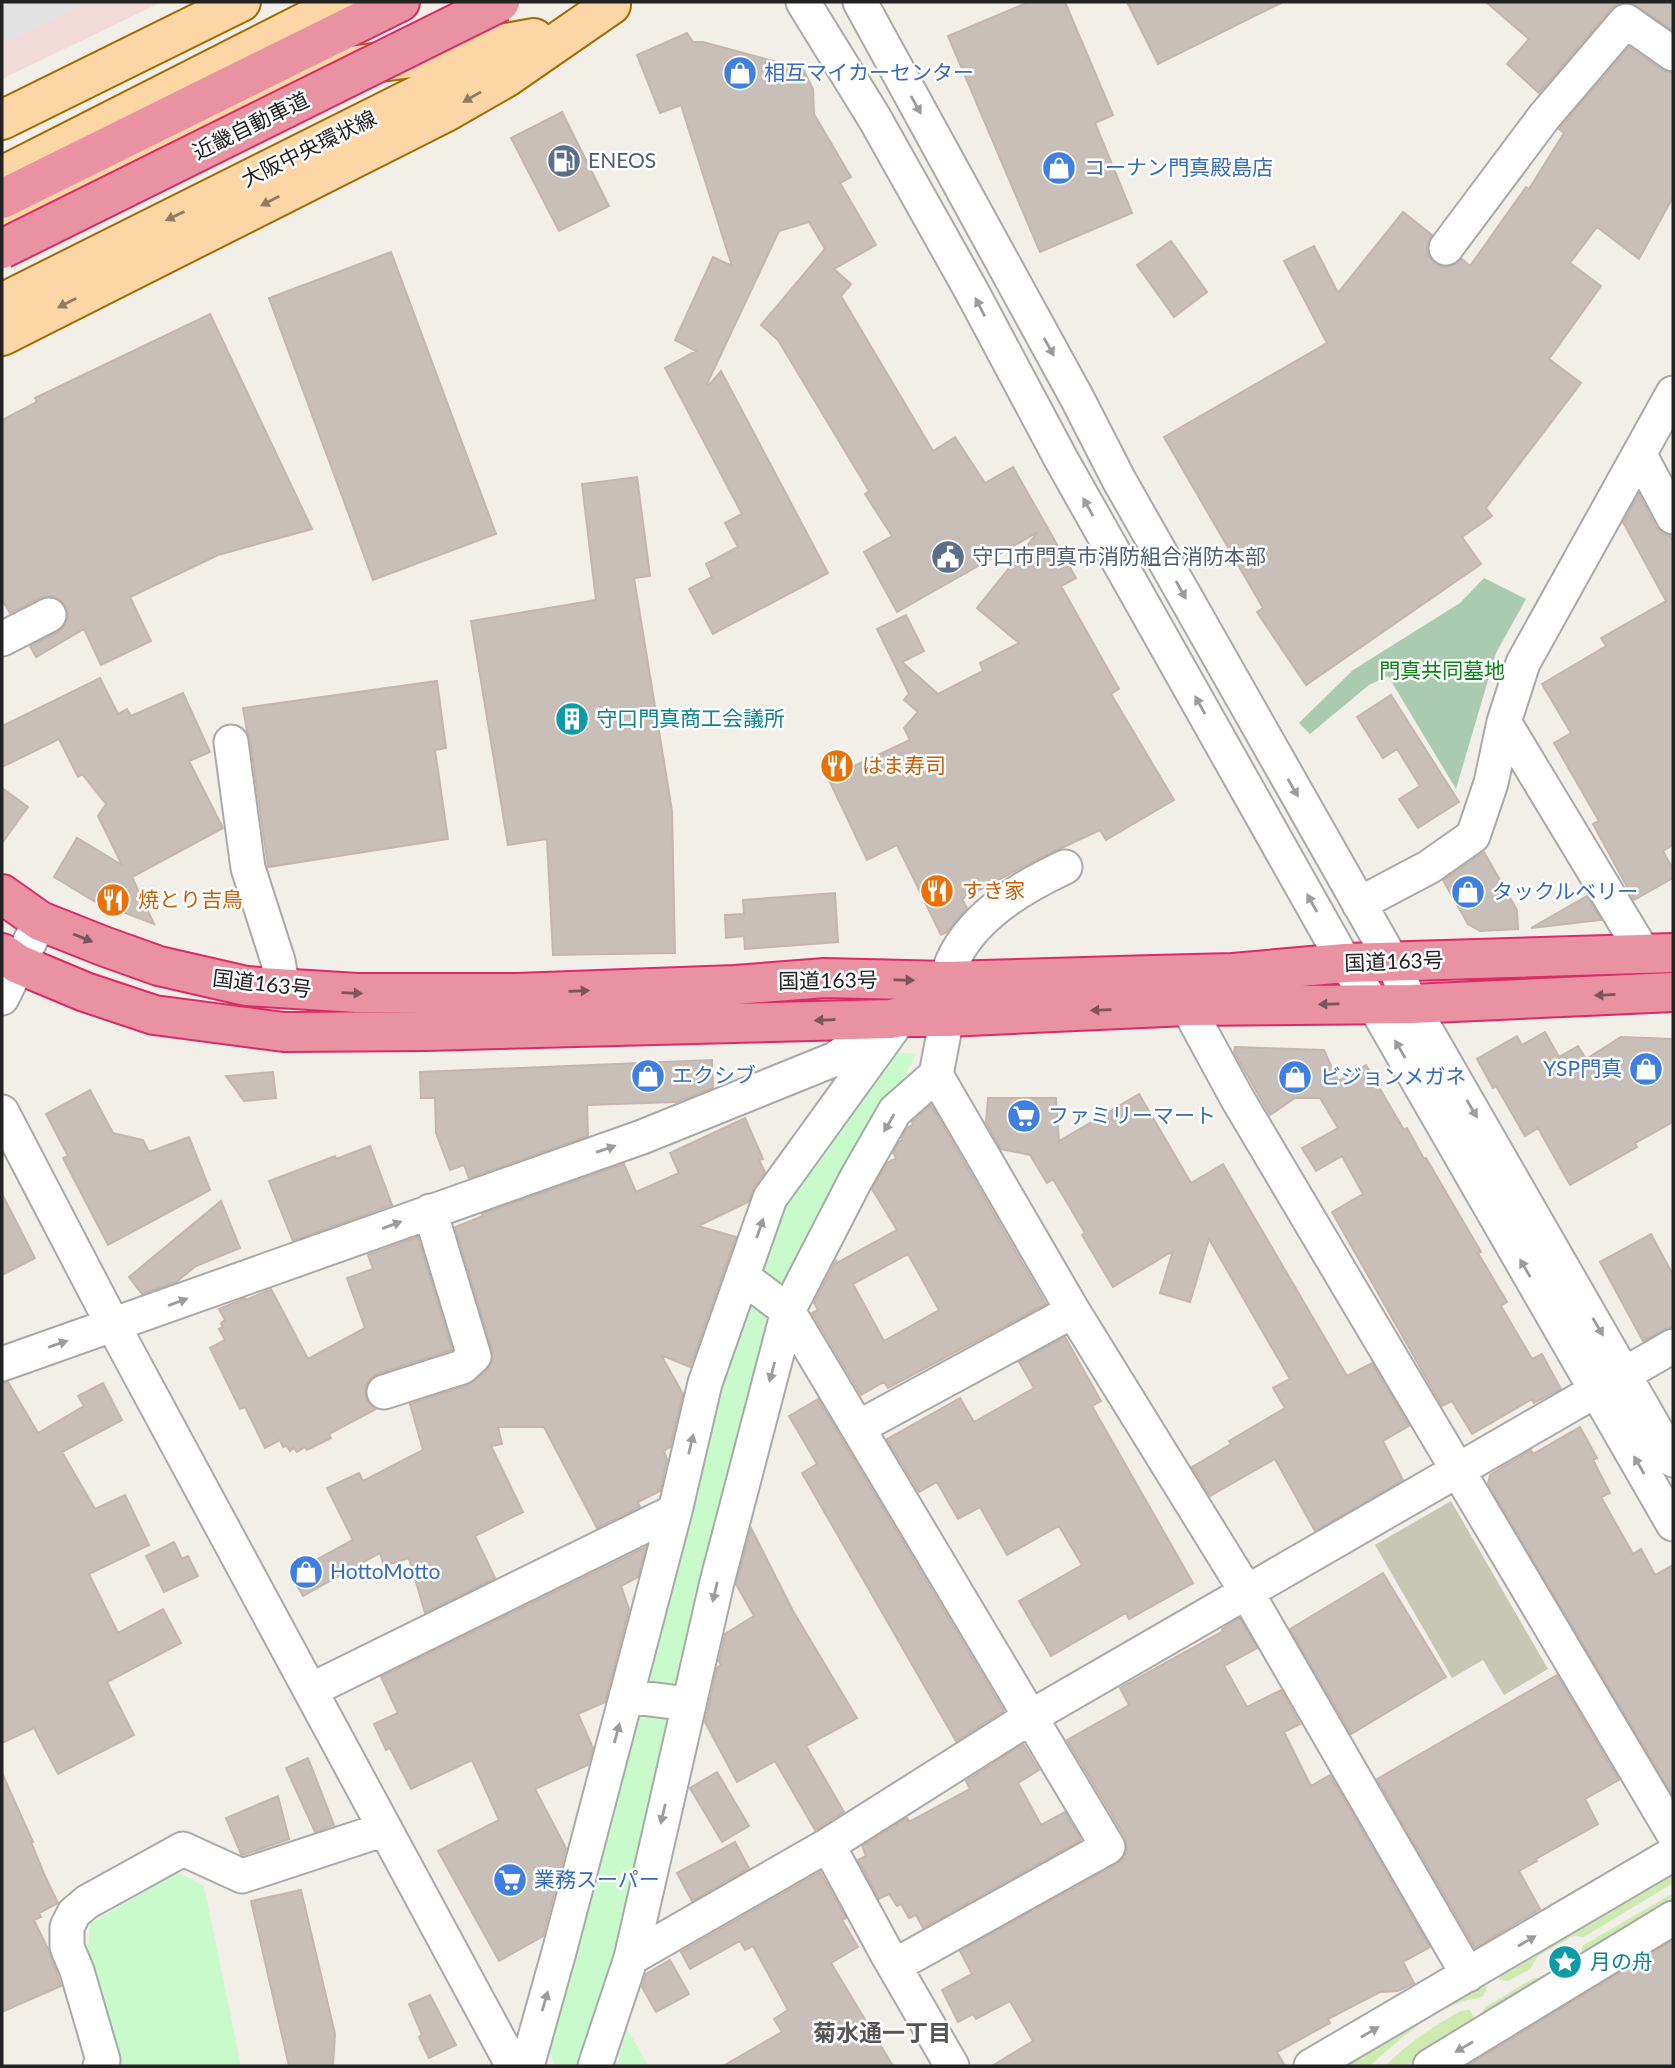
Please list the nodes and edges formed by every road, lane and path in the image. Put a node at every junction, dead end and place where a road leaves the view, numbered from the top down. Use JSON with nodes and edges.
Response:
{"nodes":[{"id":1,"x":241,"y":2,"type":"edge"},
{"id":2,"x":290,"y":2,"type":"edge"},
{"id":3,"x":340,"y":2,"type":"edge"},
{"id":4,"x":400,"y":2,"type":"edge"},
{"id":5,"x":500,"y":2,"type":"edge"},
{"id":6,"x":803,"y":2,"type":"edge"},
{"id":7,"x":860,"y":2,"type":"edge"},
{"id":8,"x":615,"y":4,"type":"edge"},
{"id":9,"x":534,"y":38,"type":"junction"},
{"id":10,"x":1673,"y":54,"type":"edge"},
{"id":11,"x":2,"y":120,"type":"edge"},
{"id":12,"x":2,"y":147,"type":"edge"},
{"id":13,"x":2,"y":176,"type":"edge"},
{"id":14,"x":2,"y":200,"type":"edge"},
{"id":15,"x":2,"y":225,"type":"edge"},
{"id":16,"x":1446,"y":248,"type":"dead end"},
{"id":17,"x":2,"y":250,"type":"edge"},
{"id":18,"x":2,"y":303,"type":"edge"},
{"id":19,"x":2,"y":336,"type":"edge"},
{"id":20,"x":1673,"y":393,"type":"edge"},
{"id":21,"x":1640,"y":455,"type":"junction"},
{"id":22,"x":1673,"y":517,"type":"edge"},
{"id":23,"x":49,"y":615,"type":"dead end"},
{"id":24,"x":2,"y":641,"type":"edge"},
{"id":25,"x":2,"y":660,"type":"edge"},
{"id":26,"x":1504,"y":722,"type":"junction"},
{"id":27,"x":231,"y":742,"type":"dead end"},
{"id":28,"x":1065,"y":867,"type":"dead end"},
{"id":29,"x":2,"y":894,"type":"edge"},
{"id":30,"x":1359,"y":904,"type":"junction"},
{"id":31,"x":40,"y":921,"type":"junction"},
{"id":32,"x":1659,"y":953,"type":"edge"},
{"id":33,"x":10,"y":959,"type":"edge"},
{"id":34,"x":1345,"y":963,"type":"junction"},
{"id":35,"x":1392,"y":963,"type":"junction"},
{"id":36,"x":283,"y":989,"type":"junction"},
{"id":37,"x":1671,"y":995,"type":"edge"},
{"id":38,"x":2,"y":998,"type":"edge"},
{"id":39,"x":946,"y":999,"type":"junction"},
{"id":40,"x":1373,"y":1003,"type":"junction"},
{"id":41,"x":1411,"y":1004,"type":"junction"},
{"id":42,"x":1187,"y":1006,"type":"junction"},
{"id":43,"x":895,"y":1018,"type":"junction"},
{"id":44,"x":936,"y":1075,"type":"junction"},
{"id":45,"x":2,"y":1112,"type":"edge"},
{"id":46,"x":430,"y":1211,"type":"junction"},
{"id":47,"x":743,"y":1277,"type":"junction"},
{"id":48,"x":788,"y":1311,"type":"junction"},
{"id":49,"x":1073,"y":1311,"type":"junction"},
{"id":50,"x":113,"y":1325,"type":"junction"},
{"id":51,"x":1673,"y":1346,"type":"edge"},
{"id":52,"x":2,"y":1364,"type":"edge"},
{"id":53,"x":1625,"y":1375,"type":"junction"},
{"id":54,"x":1596,"y":1391,"type":"junction"},
{"id":55,"x":384,"y":1392,"type":"dead end"},
{"id":56,"x":859,"y":1427,"type":"junction"},
{"id":57,"x":1673,"y":1460,"type":"edge"},
{"id":58,"x":1458,"y":1470,"type":"junction"},
{"id":59,"x":675,"y":1511,"type":"junction"},
{"id":60,"x":1673,"y":1524,"type":"edge"},
{"id":61,"x":1246,"y":1591,"type":"junction"},
{"id":62,"x":312,"y":1690,"type":"junction"},
{"id":63,"x":626,"y":1696,"type":"junction"},
{"id":64,"x":688,"y":1704,"type":"junction"},
{"id":65,"x":1032,"y":1716,"type":"junction"},
{"id":66,"x":385,"y":1829,"type":"junction"},
{"id":67,"x":1673,"y":1833,"type":"edge"},
{"id":68,"x":828,"y":1845,"type":"junction"},
{"id":69,"x":1673,"y":1854,"type":"edge"},
{"id":70,"x":1673,"y":1919,"type":"edge"},
{"id":71,"x":631,"y":1958,"type":"junction"},
{"id":72,"x":894,"y":1966,"type":"junction"},
{"id":73,"x":1468,"y":1975,"type":"junction"},
{"id":74,"x":100,"y":2066,"type":"edge"},
{"id":75,"x":513,"y":2066,"type":"edge"},
{"id":76,"x":527,"y":2066,"type":"edge"},
{"id":77,"x":595,"y":2066,"type":"edge"},
{"id":78,"x":952,"y":2066,"type":"edge"},
{"id":79,"x":1311,"y":2066,"type":"edge"},
{"id":80,"x":1430,"y":2066,"type":"edge"}],
"edges":[{"from":1,"to":11,"type":"main road"},
{"from":2,"to":12,"type":"main road"},
{"from":3,"to":13,"type":"main road"},
{"from":4,"to":14,"type":"highway"},
{"from":5,"to":17,"type":"highway","name":"近畿自動車道","bridge":true},
{"from":34,"to":6,"type":"street","one_way":true},
{"from":7,"to":30,"type":"street","one_way":true},
{"from":8,"to":9,"type":"main road","name":"大阪中央環状線"},
{"from":8,"to":19,"type":"main road","one_way":true},
{"from":9,"to":15,"type":"main road"},
{"from":9,"to":18,"type":"main road","name":"大阪中央環状線","one_way":true},
{"from":10,"to":16,"type":"street"},
{"from":20,"to":21,"type":"street"},
{"from":21,"to":22,"type":"street"},
{"from":21,"to":26,"type":"street"},
{"from":23,"to":24,"type":"street"},
{"from":24,"to":25,"type":"street"},
{"from":26,"to":30,"type":"street"},
{"from":26,"to":32,"type":"street"},
{"from":27,"to":36,"type":"street"},
{"from":28,"to":39,"type":"street"},
{"from":29,"to":31,"type":"highway","name":"国道163号"},
{"from":30,"to":35,"type":"street"},
{"from":31,"to":33,"type":"street"},
{"from":31,"to":36,"type":"highway","name":"国道163号","one_way":true},
{"from":32,"to":35,"type":"highway","name":"国道163号"},
{"from":33,"to":38,"type":"street"},
{"from":43,"to":33,"type":"highway","name":"国道163号","one_way":true},
{"from":34,"to":35,"type":"highway","name":"国道163号"},
{"from":34,"to":39,"type":"highway","name":"国道163号"},
{"from":34,"to":40,"type":"street"},
{"from":35,"to":41,"type":"street"},
{"from":36,"to":39,"type":"highway","name":"国道163号","one_way":true},
{"from":37,"to":41,"type":"highway","name":"国道163号","one_way":true},
{"from":42,"to":39,"type":"highway","name":"国道163号","one_way":true},
{"from":39,"to":43,"type":"highway","name":"国道163号"},
{"from":39,"to":44,"type":"street"},
{"from":40,"to":41,"type":"highway","name":"国道163号"},
{"from":40,"to":42,"type":"highway","name":"国道163号","one_way":true},
{"from":54,"to":40,"type":"street","one_way":true},
{"from":41,"to":53,"type":"street","one_way":true},
{"from":42,"to":58,"type":"street"},
{"from":46,"to":43,"type":"street","one_way":true},
{"from":47,"to":43,"type":"street","one_way":true},
{"from":44,"to":48,"type":"street","one_way":true},
{"from":44,"to":49,"type":"street"},
{"from":45,"to":50,"type":"street"},
{"from":50,"to":46,"type":"street","one_way":true},
{"from":46,"to":55,"type":"street"},
{"from":47,"to":48,"type":"street"},
{"from":59,"to":47,"type":"street","one_way":true},
{"from":48,"to":56,"type":"street"},
{"from":48,"to":64,"type":"street","one_way":true},
{"from":49,"to":56,"type":"street"},
{"from":49,"to":61,"type":"street"},
{"from":52,"to":50,"type":"street","one_way":true},
{"from":50,"to":62,"type":"street"},
{"from":51,"to":53,"type":"street"},
{"from":53,"to":54,"type":"street"},
{"from":53,"to":57,"type":"street"},
{"from":54,"to":58,"type":"street"},
{"from":60,"to":54,"type":"street","one_way":true},
{"from":56,"to":65,"type":"street"},
{"from":58,"to":61,"type":"street"},
{"from":58,"to":67,"type":"street"},
{"from":59,"to":62,"type":"street"},
{"from":59,"to":63,"type":"street"},
{"from":61,"to":65,"type":"street"},
{"from":61,"to":73,"type":"street"},
{"from":62,"to":66,"type":"street"},
{"from":63,"to":64,"type":"street"},
{"from":76,"to":63,"type":"street","one_way":true},
{"from":64,"to":71,"type":"street","one_way":true},
{"from":65,"to":68,"type":"street"},
{"from":65,"to":72,"type":"street"},
{"from":66,"to":74,"type":"street"},
{"from":66,"to":75,"type":"street"},
{"from":68,"to":71,"type":"street"},
{"from":68,"to":72,"type":"street"},
{"from":73,"to":69,"type":"street","one_way":true},
{"from":70,"to":80,"type":"street","one_way":true},
{"from":71,"to":77,"type":"street"},
{"from":72,"to":78,"type":"street"},
{"from":79,"to":73,"type":"street","one_way":true}]}
